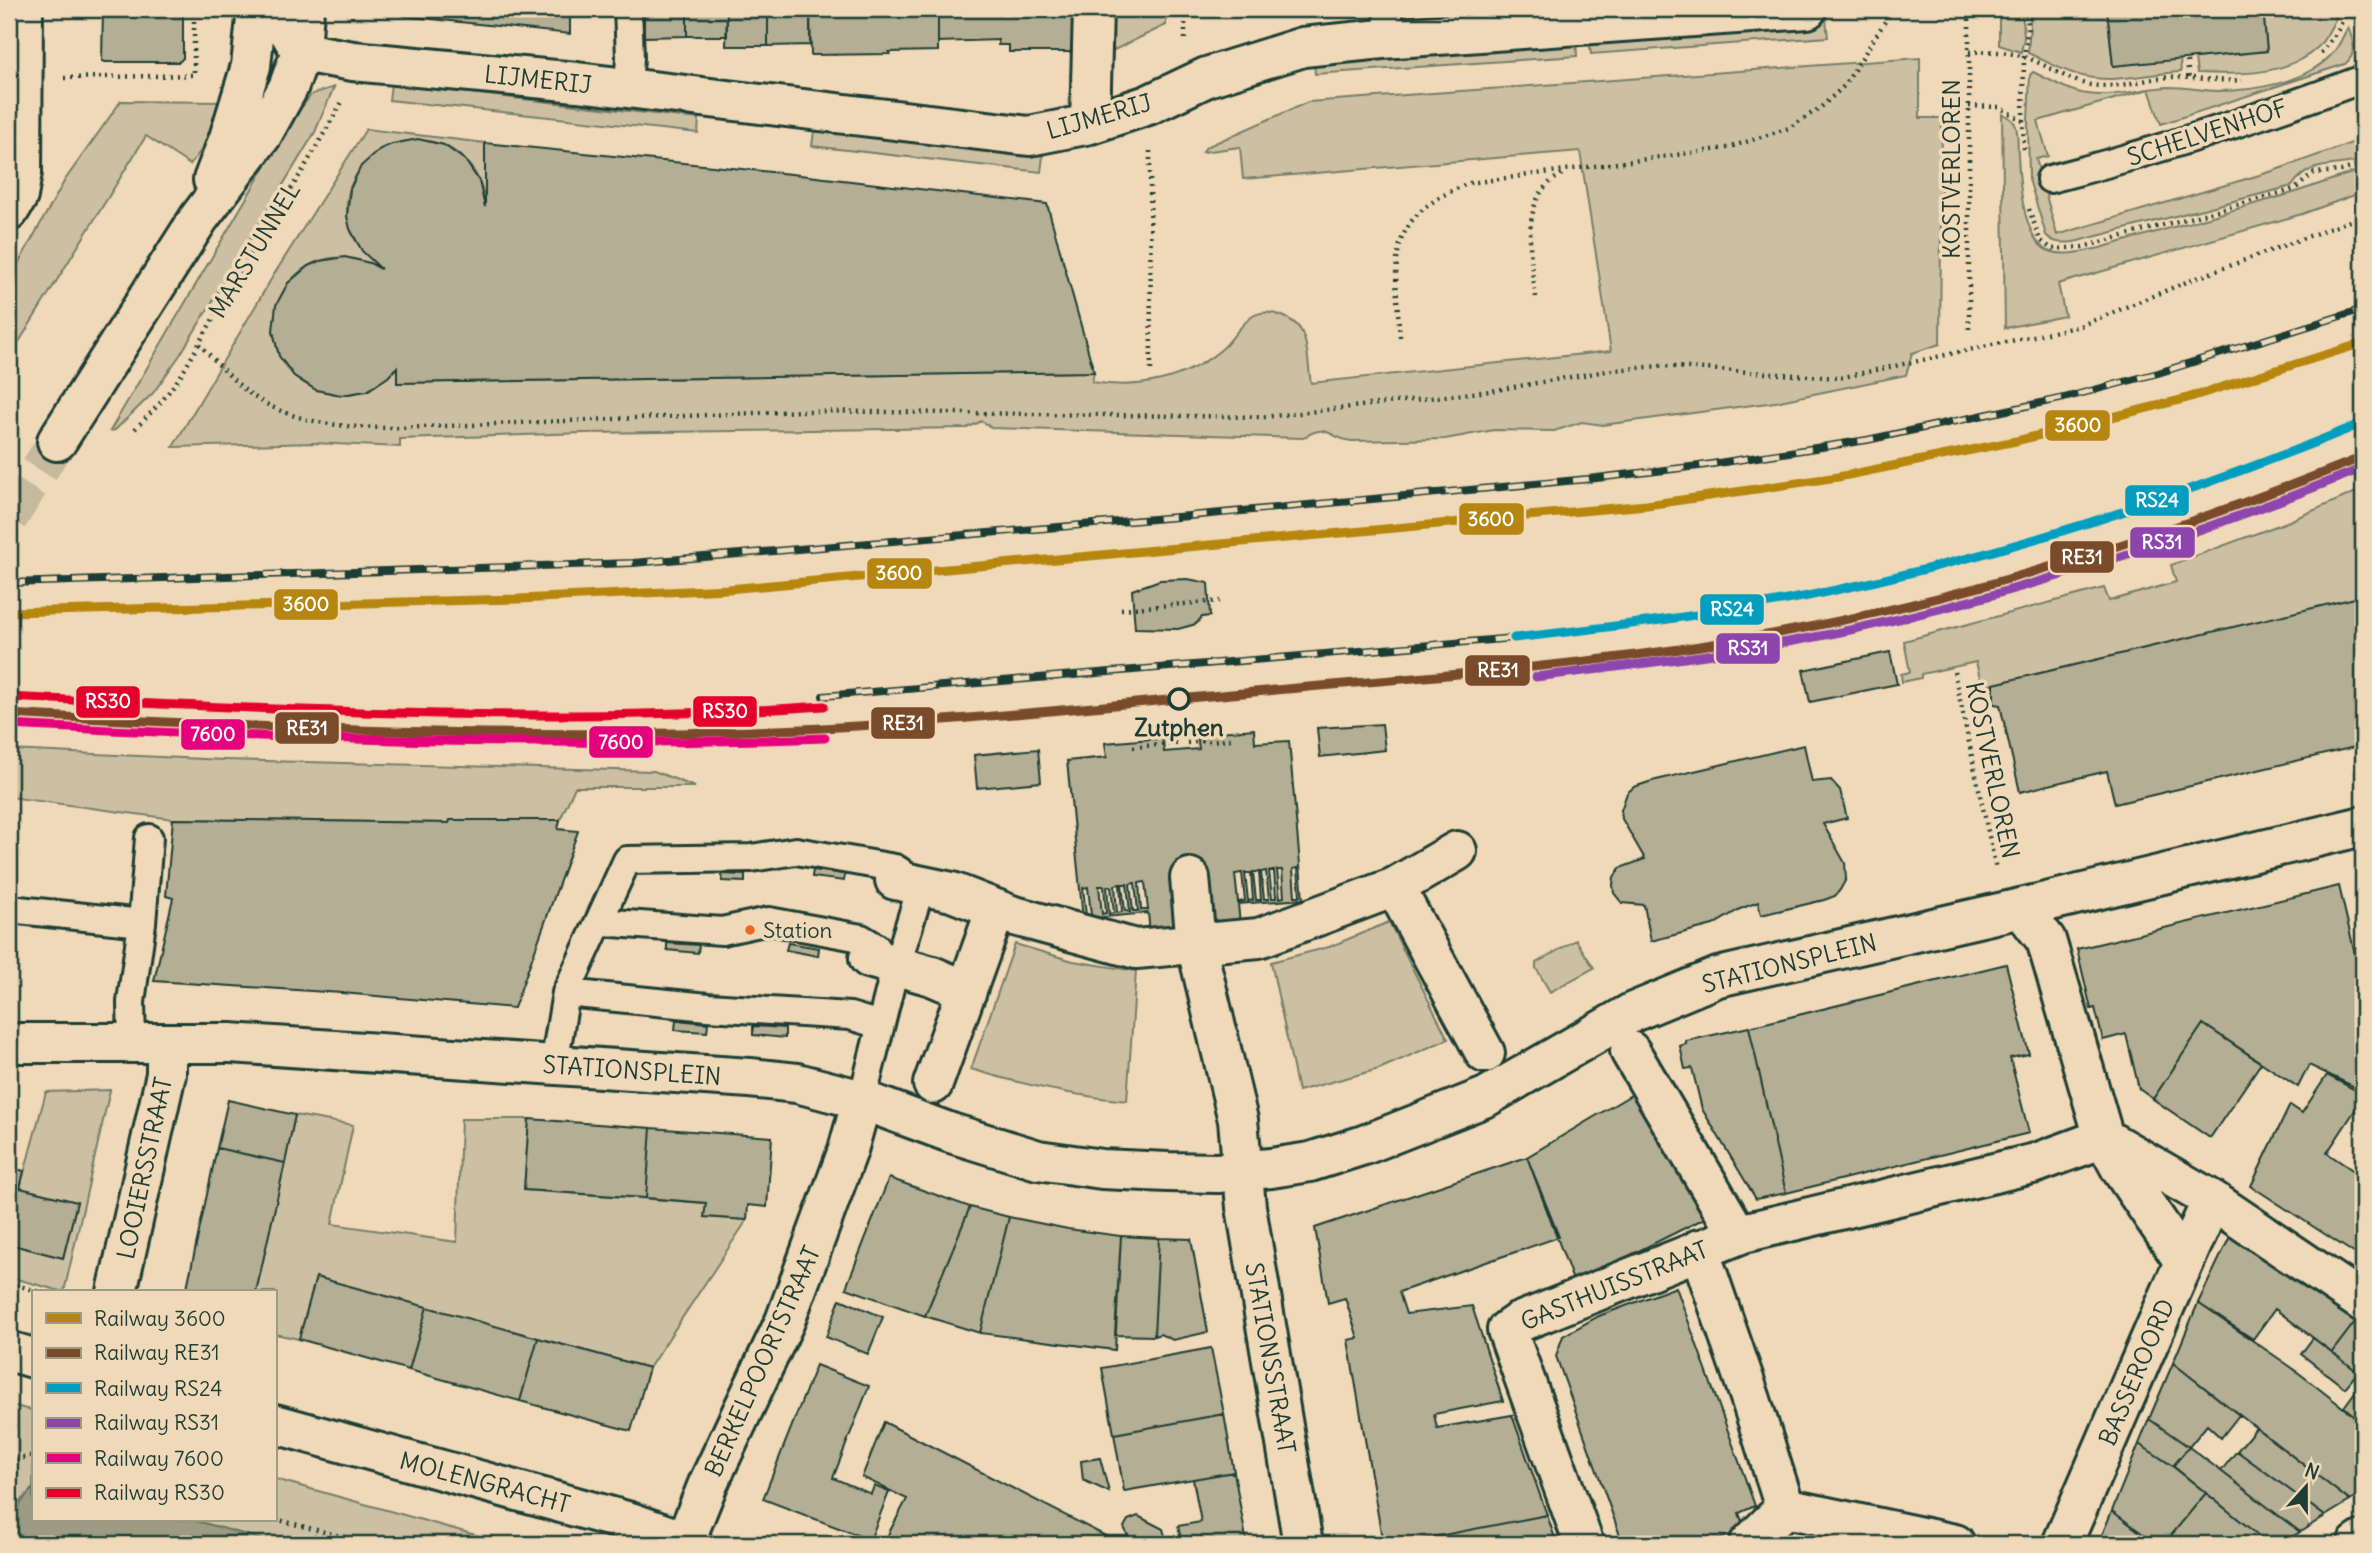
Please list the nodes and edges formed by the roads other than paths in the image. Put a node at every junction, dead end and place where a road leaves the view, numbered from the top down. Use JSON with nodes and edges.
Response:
{"nodes":[{"id":1,"x":23,"y":9,"type":"edge"},
{"id":2,"x":257,"y":9,"type":"edge"},
{"id":3,"x":276,"y":9,"type":"edge"},
{"id":4,"x":304,"y":9,"type":"edge"},
{"id":5,"x":628,"y":9,"type":"edge"},
{"id":6,"x":1093,"y":9,"type":"edge"},
{"id":7,"x":1807,"y":9,"type":"edge"},
{"id":8,"x":1388,"y":24,"type":"edge"},
{"id":9,"x":301,"y":52,"type":"junction"},
{"id":10,"x":2363,"y":79,"type":"edge"},
{"id":11,"x":628,"y":88,"type":"junction"},
{"id":12,"x":1090,"y":124,"type":"junction"},
{"id":13,"x":2050,"y":179,"type":"dead end"},
{"id":14,"x":9,"y":211,"type":"edge"},
{"id":15,"x":199,"y":218,"type":"junction"},
{"id":16,"x":57,"y":441,"type":"tunnel mouth"},
{"id":17,"x":2363,"y":826,"type":"edge"},
{"id":18,"x":149,"y":838,"type":"dead end"},
{"id":19,"x":1457,"y":851,"type":"dead end"},
{"id":20,"x":1190,"y":878,"type":"dead end"},
{"id":21,"x":904,"y":883,"type":"junction"},
{"id":22,"x":1395,"y":887,"type":"junction"},
{"id":23,"x":980,"y":903,"type":"junction"},
{"id":24,"x":2021,"y":908,"type":"junction"},
{"id":25,"x":9,"y":909,"type":"edge"},
{"id":26,"x":599,"y":922,"type":"junction"},
{"id":27,"x":142,"y":923,"type":"junction"},
{"id":28,"x":1196,"y":944,"type":"junction"},
{"id":29,"x":886,"y":968,"type":"junction"},
{"id":30,"x":967,"y":991,"type":"junction"},
{"id":31,"x":566,"y":993,"type":"junction"},
{"id":32,"x":880,"y":1025,"type":"junction"},
{"id":33,"x":9,"y":1043,"type":"edge"},
{"id":34,"x":149,"y":1043,"type":"junction"},
{"id":35,"x":1630,"y":1051,"type":"dead end"},
{"id":36,"x":1485,"y":1053,"type":"dead end"},
{"id":37,"x":554,"y":1065,"type":"junction"},
{"id":38,"x":933,"y":1084,"type":"dead end"},
{"id":39,"x":862,"y":1100,"type":"junction"},
{"id":40,"x":2104,"y":1138,"type":"junction"},
{"id":41,"x":1243,"y":1171,"type":"junction"},
{"id":42,"x":2211,"y":1200,"type":"junction"},
{"id":43,"x":1740,"y":1234,"type":"junction"},
{"id":44,"x":1699,"y":1249,"type":"junction"},
{"id":45,"x":2183,"y":1259,"type":"junction"},
{"id":46,"x":117,"y":1290,"type":"edge"},
{"id":47,"x":2363,"y":1302,"type":"edge"},
{"id":48,"x":9,"y":1351,"type":"edge"},
{"id":49,"x":32,"y":1358,"type":"edge"},
{"id":50,"x":276,"y":1424,"type":"edge"},
{"id":51,"x":1785,"y":1508,"type":"junction"},
{"id":52,"x":2363,"y":1540,"type":"edge"},
{"id":53,"x":689,"y":1542,"type":"edge"},
{"id":54,"x":1303,"y":1544,"type":"edge"},
{"id":55,"x":1584,"y":1544,"type":"edge"},
{"id":56,"x":1749,"y":1544,"type":"edge"},
{"id":57,"x":1955,"y":1544,"type":"edge"},
{"id":58,"x":2062,"y":1544,"type":"edge"},
{"id":59,"x":2357,"y":1544,"type":"edge"}],
"edges":[{"from":1,"to":14,"type":"street"},
{"from":2,"to":15,"type":"street"},
{"from":3,"to":9,"type":"street"},
{"from":4,"to":9,"type":"street"},
{"from":5,"to":11,"type":"lane"},
{"from":6,"to":12,"type":"street"},
{"from":7,"to":8,"type":"street","name":"LIJMERIJ"},
{"from":8,"to":12,"type":"street","name":"LIJMERIJ"},
{"from":9,"to":11,"type":"street","name":"LIJMERIJ"},
{"from":9,"to":15,"type":"street"},
{"from":10,"to":13,"type":"lane","name":"SCHELVENHOF"},
{"from":11,"to":12,"type":"street","name":"LIJMERIJ"},
{"from":15,"to":16,"type":"street"},
{"from":17,"to":24,"type":"street","name":"STATIONSPLEIN"},
{"from":18,"to":27,"type":"lane"},
{"from":19,"to":22,"type":"street"},
{"from":20,"to":28,"type":"street"},
{"from":21,"to":23,"type":"street"},
{"from":21,"to":26,"type":"lane"},
{"from":21,"to":29,"type":"lane"},
{"from":22,"to":28,"type":"street"},
{"from":22,"to":36,"type":"street"},
{"from":23,"to":28,"type":"street"},
{"from":23,"to":30,"type":"street"},
{"from":24,"to":40,"type":"street"},
{"from":24,"to":41,"type":"street","name":"STATIONSPLEIN"},
{"from":25,"to":27,"type":"lane"},
{"from":26,"to":29,"type":"lane"},
{"from":26,"to":31,"type":"lane"},
{"from":27,"to":34,"type":"lane"},
{"from":28,"to":41,"type":"street"},
{"from":29,"to":30,"type":"street"},
{"from":29,"to":32,"type":"lane"},
{"from":30,"to":38,"type":"street"},
{"from":31,"to":32,"type":"lane"},
{"from":31,"to":37,"type":"lane"},
{"from":32,"to":39,"type":"lane"},
{"from":33,"to":34,"type":"street","name":"STATIONSPLEIN"},
{"from":34,"to":37,"type":"street","name":"STATIONSPLEIN"},
{"from":34,"to":46,"type":"street","name":"LOOIERSSTRAAT"},
{"from":35,"to":43,"type":"street","name":"GASTHUISSTRAAT"},
{"from":37,"to":39,"type":"street","name":"STATIONSPLEIN"},
{"from":39,"to":41,"type":"street","name":"STATIONSPLEIN"},
{"from":39,"to":53,"type":"street","name":"BERKELPOORTSTRAAT"},
{"from":40,"to":42,"type":"street"},
{"from":40,"to":43,"type":"street","name":"GASTHUISSTRAAT"},
{"from":40,"to":45,"type":"street"},
{"from":41,"to":54,"type":"street","name":"STATIONSSTRAAT"},
{"from":42,"to":45,"type":"street","name":"BASSEROORD"},
{"from":42,"to":47,"type":"street"},
{"from":43,"to":44,"type":"street","name":"GASTHUISSTRAAT"},
{"from":44,"to":51,"type":"street"},
{"from":44,"to":55,"type":"street","name":"GASTHUISSTRAAT"},
{"from":45,"to":58,"type":"street","name":"BASSEROORD"},
{"from":48,"to":49,"type":"street"},
{"from":50,"to":53,"type":"street","name":"MOLENGRACHT"},
{"from":51,"to":56,"type":"street"},
{"from":51,"to":57,"type":"street"},
{"from":52,"to":59,"type":"street"}]}
